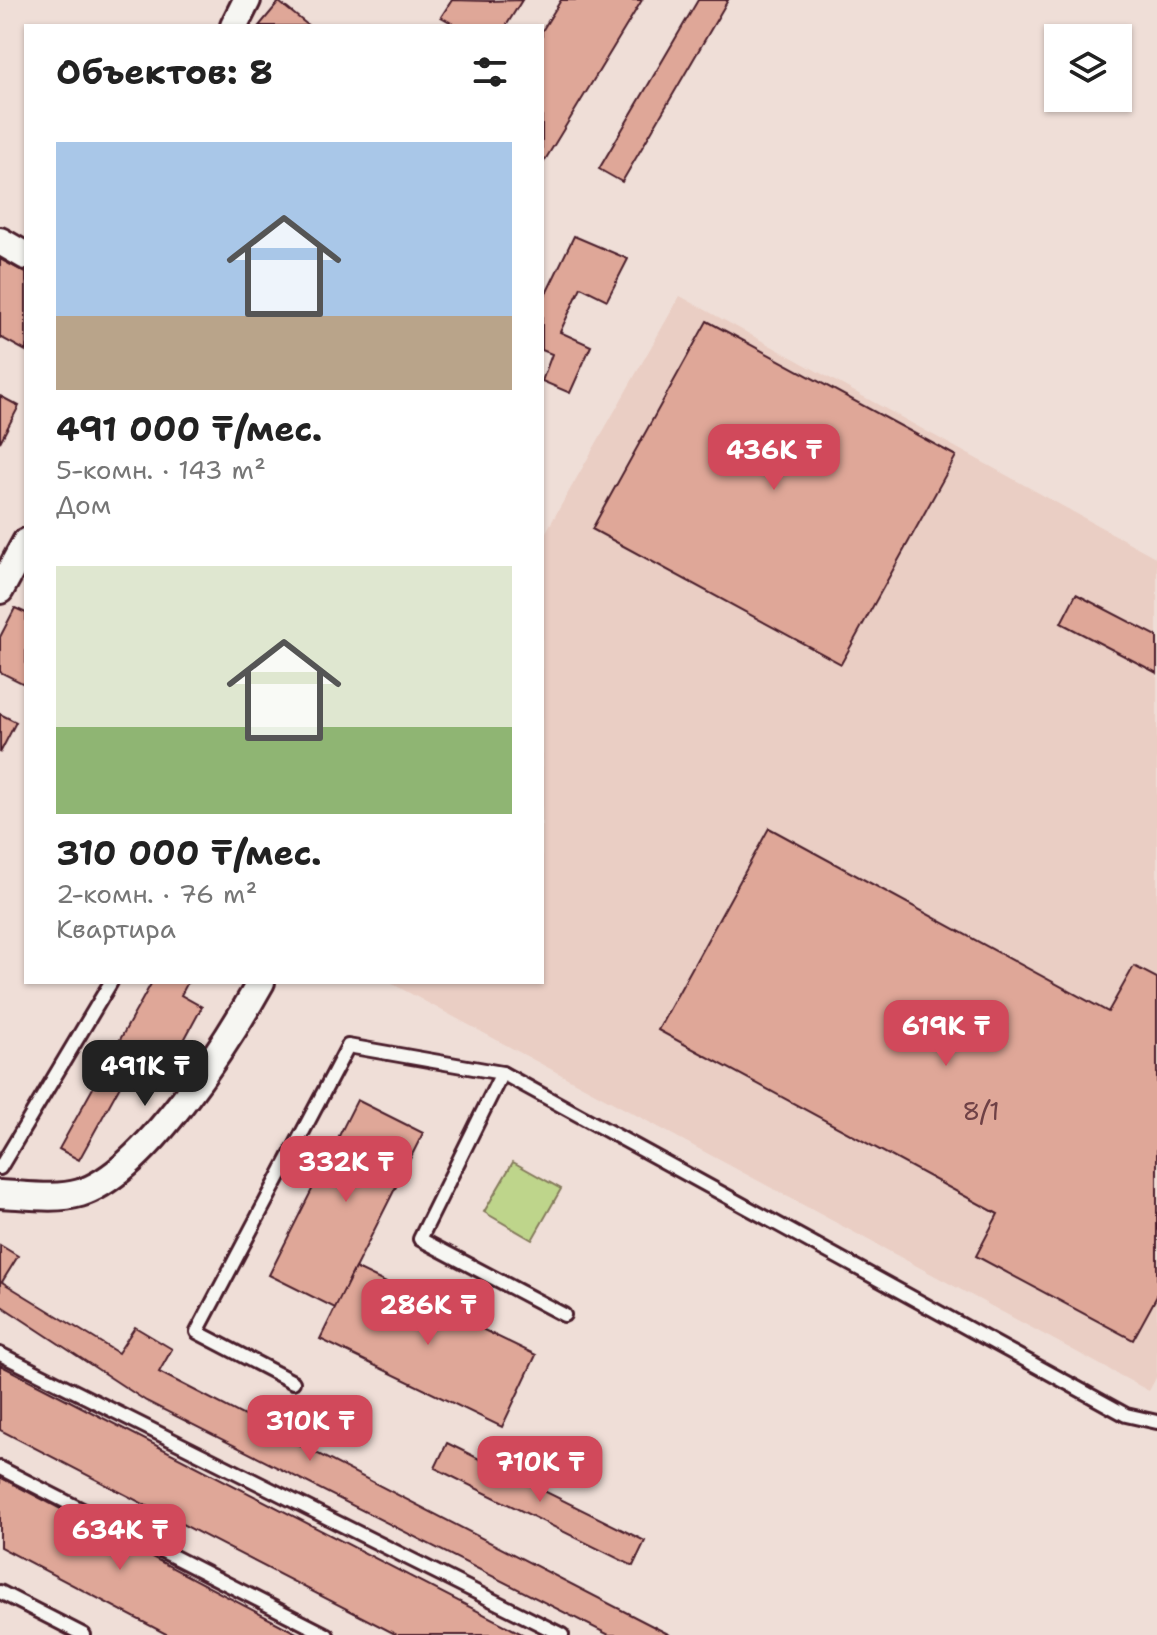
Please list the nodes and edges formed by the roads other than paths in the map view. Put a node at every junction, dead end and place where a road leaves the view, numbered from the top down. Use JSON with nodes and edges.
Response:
{"nodes":[{"id":1,"x":247,"y":0,"type":"edge"},
{"id":2,"x":235,"y":24,"type":"edge"},
{"id":3,"x":0,"y":241,"type":"edge"},
{"id":4,"x":24,"y":255,"type":"edge"},
{"id":5,"x":24,"y":546,"type":"edge"},
{"id":6,"x":0,"y":590,"type":"edge"},
{"id":7,"x":110,"y":984,"type":"edge"},
{"id":8,"x":260,"y":984,"type":"edge"},
{"id":9,"x":502,"y":1073,"type":"junction"},
{"id":10,"x":0,"y":1168,"type":"edge"},
{"id":11,"x":0,"y":1194,"type":"edge"},
{"id":12,"x":564,"y":1315,"type":"dead end"},
{"id":13,"x":0,"y":1354,"type":"edge"},
{"id":14,"x":293,"y":1382,"type":"dead end"},
{"id":15,"x":1157,"y":1422,"type":"edge"},
{"id":16,"x":0,"y":1468,"type":"edge"},
{"id":17,"x":0,"y":1592,"type":"edge"},
{"id":18,"x":84,"y":1635,"type":"edge"},
{"id":19,"x":327,"y":1635,"type":"edge"},
{"id":20,"x":562,"y":1635,"type":"edge"}],
"edges":[{"from":1,"to":2,"type":"street"},
{"from":3,"to":4,"type":"street"},
{"from":5,"to":6,"type":"street"},
{"from":7,"to":10,"type":"lane"},
{"from":8,"to":11,"type":"street"},
{"from":9,"to":12,"type":"lane"},
{"from":9,"to":14,"type":"lane"},
{"from":9,"to":15,"type":"lane"},
{"from":13,"to":20,"type":"lane"},
{"from":16,"to":19,"type":"lane"},
{"from":17,"to":18,"type":"lane"}]}
